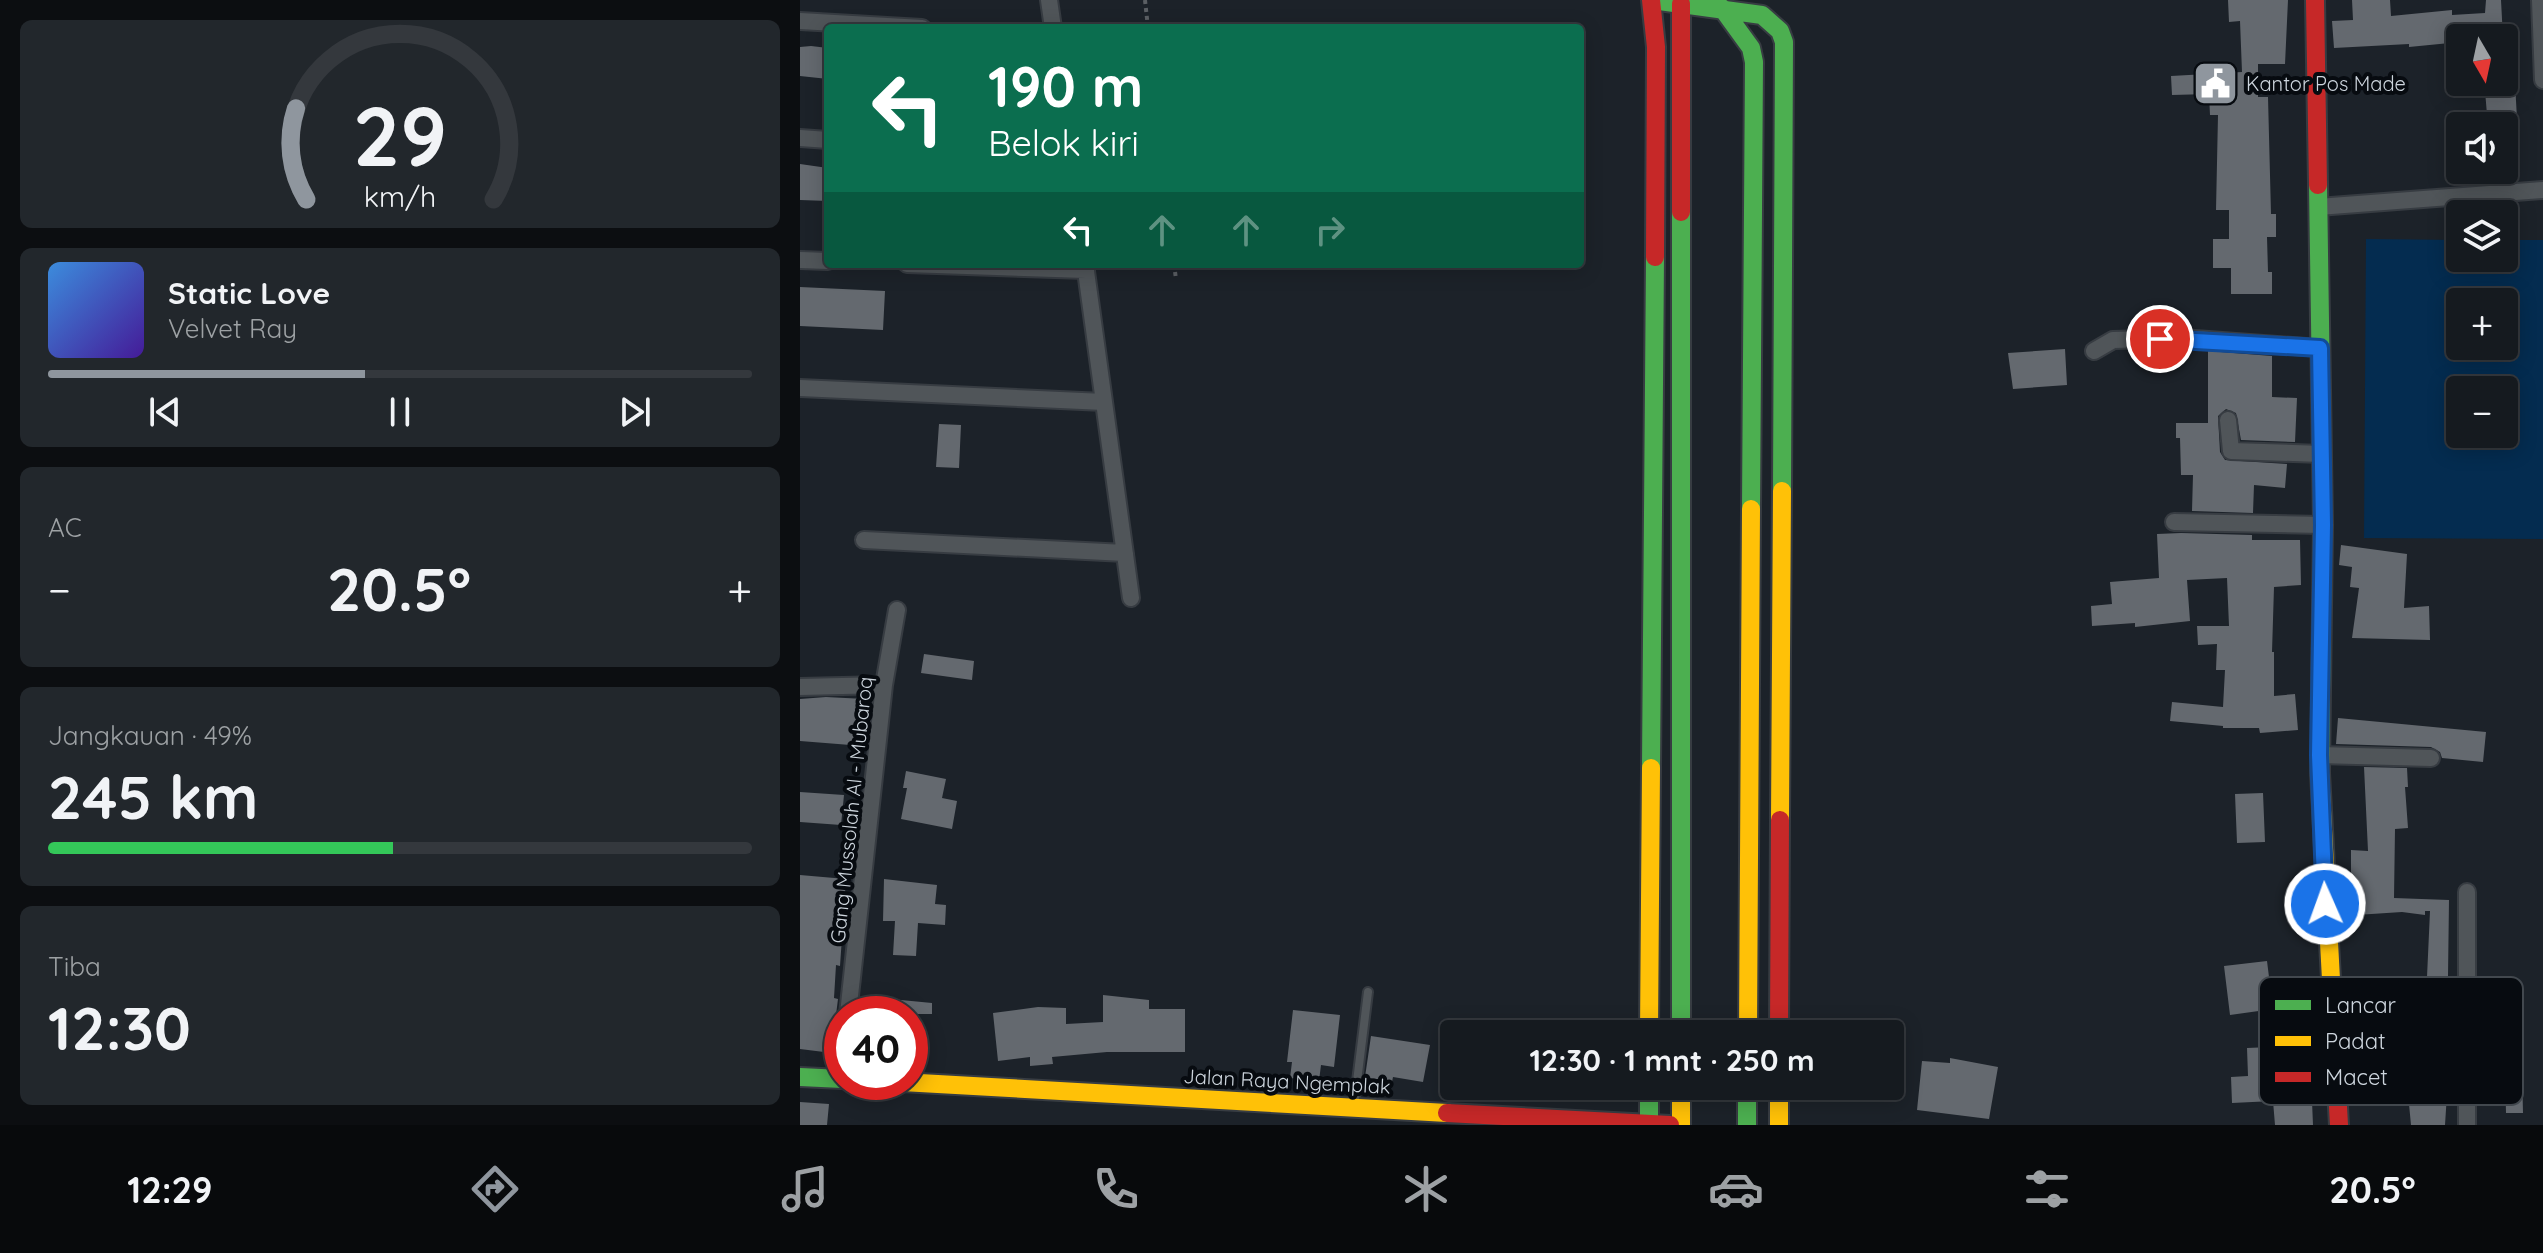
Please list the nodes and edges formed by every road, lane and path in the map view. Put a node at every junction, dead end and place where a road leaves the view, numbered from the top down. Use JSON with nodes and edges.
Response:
{"nodes":[{"id":1,"x":1049,"y":0,"type":"edge"},
{"id":2,"x":1145,"y":0,"type":"edge"},
{"id":3,"x":1651,"y":0,"type":"edge"},
{"id":4,"x":2315,"y":0,"type":"edge"},
{"id":5,"x":2540,"y":0,"type":"edge"},
{"id":6,"x":1681,"y":4,"type":"junction"},
{"id":7,"x":1722,"y":8,"type":"junction"},
{"id":8,"x":800,"y":21,"type":"edge"},
{"id":9,"x":852,"y":24,"type":"edge"},
{"id":10,"x":1052,"y":24,"type":"edge"},
{"id":11,"x":1148,"y":24,"type":"edge"},
{"id":12,"x":2543,"y":80,"type":"edge"},
{"id":13,"x":800,"y":138,"type":"edge"},
{"id":14,"x":824,"y":140,"type":"edge"},
{"id":15,"x":2543,"y":190,"type":"edge"},
{"id":16,"x":2318,"y":207,"type":"junction"},
{"id":17,"x":800,"y":260,"type":"edge"},
{"id":18,"x":824,"y":261,"type":"edge"},
{"id":19,"x":1086,"y":268,"type":"edge"},
{"id":20,"x":1175,"y":268,"type":"edge"},
{"id":21,"x":1176,"y":279,"type":"dead end"},
{"id":22,"x":2320,"y":348,"type":"junction"},
{"id":23,"x":2094,"y":351,"type":"dead end"},
{"id":24,"x":800,"y":388,"type":"edge"},
{"id":25,"x":1104,"y":402,"type":"junction"},
{"id":26,"x":2228,"y":420,"type":"dead end"},
{"id":27,"x":2322,"y":454,"type":"junction"},
{"id":28,"x":2174,"y":522,"type":"dead end"},
{"id":29,"x":2323,"y":525,"type":"junction"},
{"id":30,"x":864,"y":540,"type":"dead end"},
{"id":31,"x":1125,"y":553,"type":"junction"},
{"id":32,"x":1131,"y":598,"type":"dead end"},
{"id":33,"x":897,"y":610,"type":"dead end"},
{"id":34,"x":884,"y":685,"type":"junction"},
{"id":35,"x":800,"y":687,"type":"edge"},
{"id":36,"x":2319,"y":755,"type":"junction"},
{"id":37,"x":2431,"y":758,"type":"dead end"},
{"id":38,"x":2467,"y":892,"type":"dead end"},
{"id":39,"x":2331,"y":977,"type":"edge"},
{"id":40,"x":2467,"y":977,"type":"edge"},
{"id":41,"x":1368,"y":992,"type":"dead end"},
{"id":42,"x":850,"y":996,"type":"edge"},
{"id":43,"x":1649,"y":1020,"type":"edge"},
{"id":44,"x":1681,"y":1020,"type":"edge"},
{"id":45,"x":1748,"y":1020,"type":"edge"},
{"id":46,"x":1779,"y":1020,"type":"edge"},
{"id":47,"x":824,"y":1076,"type":"edge"},
{"id":48,"x":800,"y":1077,"type":"edge"},
{"id":49,"x":928,"y":1083,"type":"edge"},
{"id":50,"x":1649,"y":1100,"type":"edge"},
{"id":51,"x":1681,"y":1100,"type":"edge"},
{"id":52,"x":1747,"y":1100,"type":"edge"},
{"id":53,"x":1779,"y":1100,"type":"edge"},
{"id":54,"x":2338,"y":1105,"type":"edge"},
{"id":55,"x":1354,"y":1107,"type":"junction"},
{"id":56,"x":1649,"y":1124,"type":"edge"},
{"id":57,"x":1670,"y":1125,"type":"edge"},
{"id":58,"x":1681,"y":1125,"type":"edge"},
{"id":59,"x":1747,"y":1125,"type":"edge"},
{"id":60,"x":1779,"y":1125,"type":"edge"},
{"id":61,"x":2339,"y":1125,"type":"edge"}],
"edges":[{"from":1,"to":10,"type":"street"},
{"from":2,"to":11,"type":"path"},
{"from":3,"to":6,"type":"main road"},
{"from":3,"to":43,"type":"main road"},
{"from":4,"to":16,"type":"main road"},
{"from":5,"to":12,"type":"street"},
{"from":6,"to":7,"type":"main road"},
{"from":6,"to":44,"type":"main road"},
{"from":7,"to":45,"type":"main road"},
{"from":7,"to":46,"type":"main road"},
{"from":8,"to":9,"type":"street"},
{"from":13,"to":14,"type":"street"},
{"from":15,"to":16,"type":"street"},
{"from":16,"to":22,"type":"main road"},
{"from":17,"to":18,"type":"street"},
{"from":19,"to":25,"type":"street"},
{"from":20,"to":21,"type":"path"},
{"from":22,"to":23,"type":"street"},
{"from":22,"to":27,"type":"main road"},
{"from":24,"to":25,"type":"street"},
{"from":25,"to":31,"type":"street"},
{"from":26,"to":27,"type":"street"},
{"from":27,"to":29,"type":"main road"},
{"from":28,"to":29,"type":"street"},
{"from":29,"to":36,"type":"main road"},
{"from":30,"to":31,"type":"street"},
{"from":31,"to":32,"type":"street"},
{"from":33,"to":34,"type":"street","name":"Gang Mussolah Al - Mubaroq"},
{"from":34,"to":35,"type":"street"},
{"from":34,"to":42,"type":"street","name":"Gang Mussolah Al - Mubaroq"},
{"from":36,"to":37,"type":"street"},
{"from":36,"to":39,"type":"main road"},
{"from":38,"to":40,"type":"street"},
{"from":41,"to":55,"type":"lane"},
{"from":47,"to":48,"type":"main road"},
{"from":49,"to":55,"type":"main road","name":"Jalan Raya Ngemplak"},
{"from":50,"to":56,"type":"main road"},
{"from":51,"to":58,"type":"main road"},
{"from":52,"to":59,"type":"main road"},
{"from":53,"to":60,"type":"main road"},
{"from":54,"to":61,"type":"main road"},
{"from":55,"to":56,"type":"main road","name":"Jalan Raya Ngemplak"},
{"from":56,"to":57,"type":"main road","name":"Jalan Raya Ngemplak"}]}
